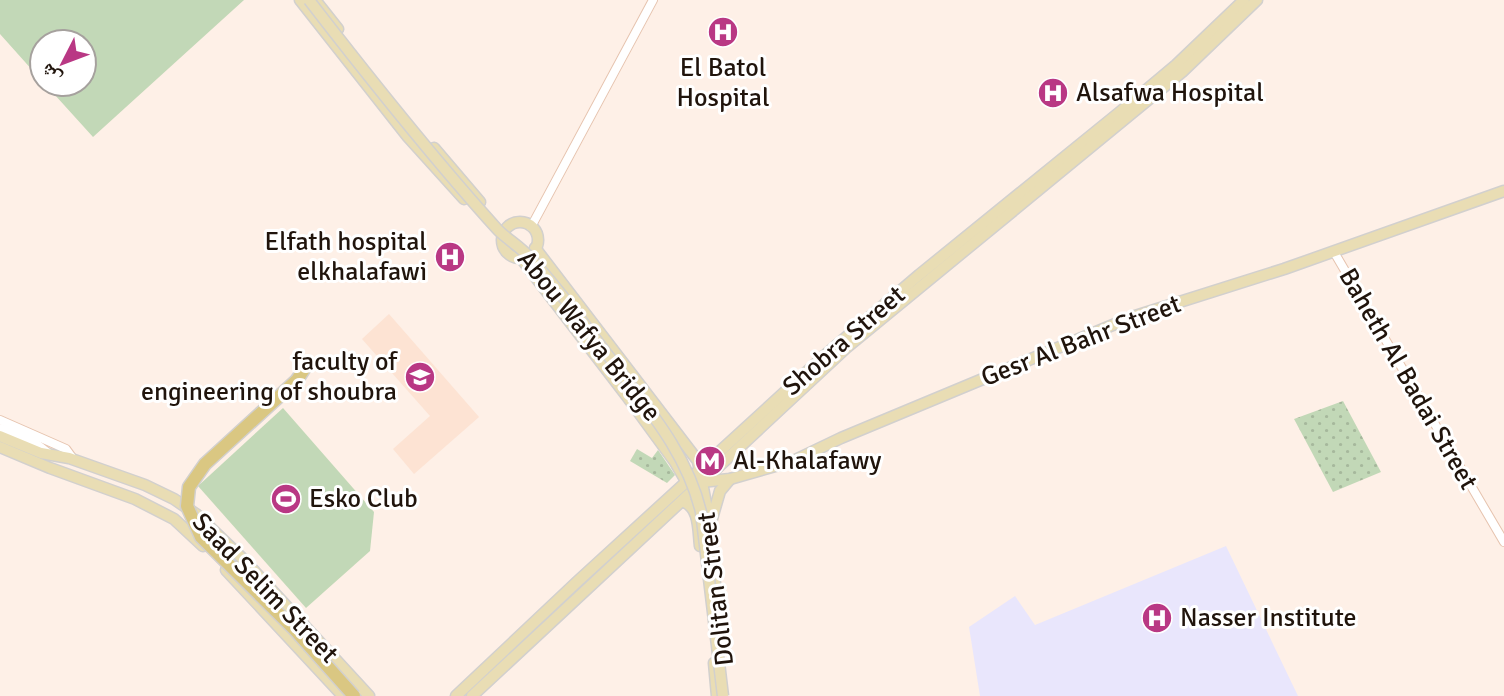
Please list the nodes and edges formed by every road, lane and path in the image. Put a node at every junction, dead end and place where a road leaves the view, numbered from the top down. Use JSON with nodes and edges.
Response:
{"nodes":[{"id":1,"x":315,"y":0,"type":"edge"},
{"id":2,"x":653,"y":0,"type":"edge"},
{"id":3,"x":1244,"y":0,"type":"edge"},
{"id":4,"x":1257,"y":0,"type":"edge"},
{"id":5,"x":304,"y":1,"type":"edge"},
{"id":6,"x":1232,"y":19,"type":"junction"},
{"id":7,"x":1217,"y":33,"type":"junction"},
{"id":8,"x":1504,"y":191,"type":"edge"},
{"id":9,"x":531,"y":227,"type":"junction"},
{"id":10,"x":503,"y":235,"type":"junction"},
{"id":11,"x":535,"y":248,"type":"junction"},
{"id":12,"x":1334,"y":252,"type":"junction"},
{"id":13,"x":521,"y":258,"type":"junction"},
{"id":14,"x":306,"y":366,"type":"dead end"},
{"id":15,"x":0,"y":420,"type":"edge"},
{"id":16,"x":0,"y":428,"type":"edge"},
{"id":17,"x":0,"y":436,"type":"edge"},
{"id":18,"x":0,"y":447,"type":"edge"},
{"id":19,"x":51,"y":455,"type":"junction"},
{"id":20,"x":75,"y":460,"type":"junction"},
{"id":21,"x":91,"y":467,"type":"junction"},
{"id":22,"x":50,"y":468,"type":"junction"},
{"id":23,"x":700,"y":469,"type":"junction"},
{"id":24,"x":730,"y":479,"type":"junction"},
{"id":25,"x":86,"y":480,"type":"junction"},
{"id":26,"x":701,"y":482,"type":"junction"},
{"id":27,"x":687,"y":483,"type":"junction"},
{"id":28,"x":682,"y":500,"type":"junction"},
{"id":29,"x":710,"y":524,"type":"junction"},
{"id":30,"x":1504,"y":542,"type":"edge"},
{"id":31,"x":244,"y":560,"type":"junction"},
{"id":32,"x":588,"y":572,"type":"junction"},
{"id":33,"x":231,"y":575,"type":"junction"},
{"id":34,"x":597,"y":581,"type":"junction"},
{"id":35,"x":567,"y":592,"type":"junction"},
{"id":36,"x":575,"y":601,"type":"junction"},
{"id":37,"x":343,"y":696,"type":"edge"},
{"id":38,"x":354,"y":696,"type":"edge"},
{"id":39,"x":369,"y":696,"type":"edge"},
{"id":40,"x":456,"y":696,"type":"edge"},
{"id":41,"x":472,"y":696,"type":"edge"},
{"id":42,"x":720,"y":696,"type":"edge"},
{"id":43,"x":728,"y":696,"type":"edge"}],
"edges":[{"from":1,"to":10,"type":"main road"},
{"from":2,"to":9,"type":"street"},
{"from":3,"to":6,"type":"main road","name":"Shobra Street"},
{"from":4,"to":6,"type":"main road","name":"Shobra Street"},
{"from":5,"to":10,"type":"main road"},
{"from":5,"to":42,"type":"main road","name":"Abou Wafya Bridge","bridge":true},
{"from":6,"to":7,"type":"main road","name":"Shobra Street"},
{"from":7,"to":23,"type":"main road","name":"Shobra Street"},
{"from":7,"to":26,"type":"main road","name":"Shobra Street"},
{"from":8,"to":12,"type":"main road","name":"Gesr Al Bahr Street"},
{"from":9,"to":10,"type":"main road"},
{"from":9,"to":11,"type":"main road"},
{"from":10,"to":13,"type":"main road"},
{"from":11,"to":13,"type":"main road"},
{"from":11,"to":23,"type":"main road"},
{"from":12,"to":24,"type":"main road","name":"Gesr Al Bahr Street"},
{"from":12,"to":30,"type":"street","name":"Baheth Al Badai Street"},
{"from":13,"to":27,"type":"main road"},
{"from":14,"to":38,"type":"highway","bridge":true},
{"from":15,"to":20,"type":"street","name":"Saad Selim Street"},
{"from":16,"to":19,"type":"street"},
{"from":17,"to":19,"type":"main road","name":"Saad Selim Street"},
{"from":18,"to":22,"type":"main road","name":"Saad Selim Street"},
{"from":19,"to":20,"type":"main road","name":"Saad Selim Street"},
{"from":19,"to":22,"type":"main road"},
{"from":20,"to":21,"type":"main road","name":"Saad Selim Street"},
{"from":21,"to":25,"type":"main road"},
{"from":21,"to":31,"type":"main road","name":"Saad Selim Street"},
{"from":22,"to":25,"type":"main road","name":"Saad Selim Street"},
{"from":23,"to":26,"type":"main road","name":"Dolitan Street"},
{"from":23,"to":27,"type":"main road","name":"Shobra Street"},
{"from":24,"to":26,"type":"main road","name":"Gesr Al Bahr Street"},
{"from":24,"to":29,"type":"main road"},
{"from":25,"to":33,"type":"main road","name":"Saad Selim Street"},
{"from":26,"to":28,"type":"main road","name":"Shobra Street"},
{"from":26,"to":29,"type":"main road","name":"Dolitan Street"},
{"from":27,"to":32,"type":"main road","name":"Shobra Street"},
{"from":28,"to":34,"type":"main road","name":"Shobra Street"},
{"from":28,"to":42,"type":"main road","name":"Dolitan Street"},
{"from":29,"to":43,"type":"main road","name":"Dolitan Street"},
{"from":31,"to":33,"type":"main road"},
{"from":31,"to":39,"type":"main road","name":"Saad Selim Street"},
{"from":32,"to":34,"type":"main road"},
{"from":32,"to":35,"type":"main road","name":"Shobra Street"},
{"from":33,"to":37,"type":"main road","name":"Saad Selim Street"},
{"from":34,"to":36,"type":"main road","name":"Shobra Street"},
{"from":35,"to":36,"type":"main road"},
{"from":35,"to":40,"type":"main road","name":"Shobra Street"},
{"from":36,"to":41,"type":"main road","name":"Shobra Street"}]}
